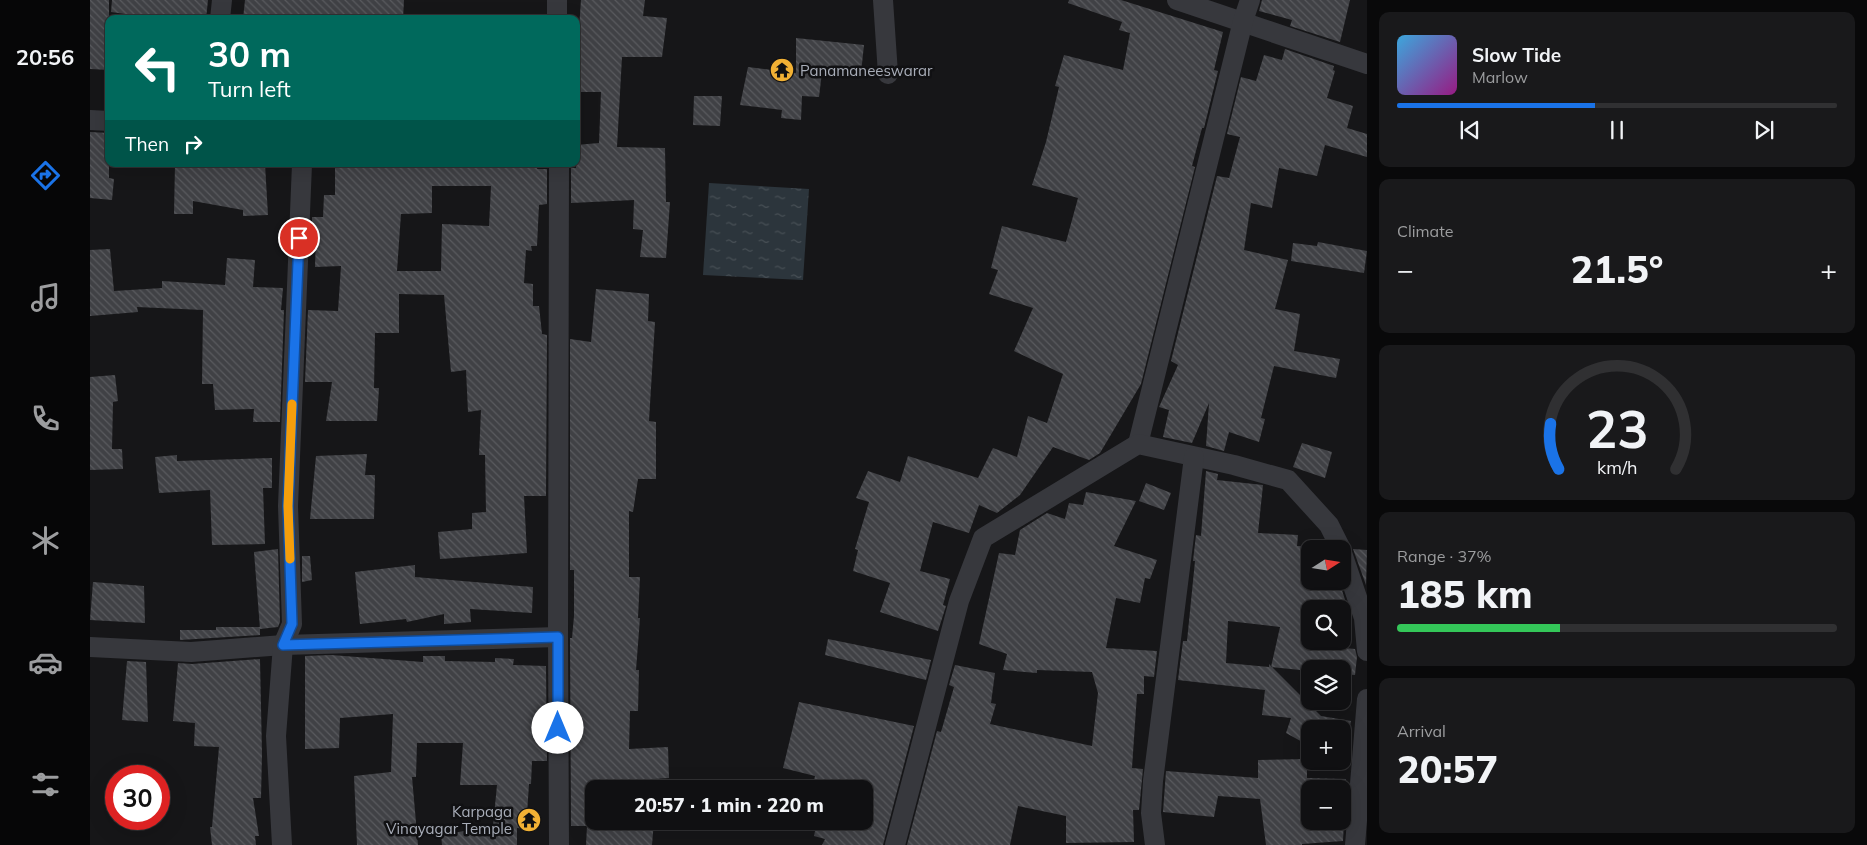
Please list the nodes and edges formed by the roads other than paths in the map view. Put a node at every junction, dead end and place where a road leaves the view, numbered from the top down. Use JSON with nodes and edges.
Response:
{"nodes":[{"id":1,"x":222,"y":0,"type":"edge"},
{"id":2,"x":557,"y":0,"type":"edge"},
{"id":3,"x":883,"y":0,"type":"edge"},
{"id":4,"x":1177,"y":0,"type":"edge"},
{"id":5,"x":1250,"y":0,"type":"edge"},
{"id":6,"x":220,"y":15,"type":"edge"},
{"id":7,"x":557,"y":15,"type":"edge"},
{"id":8,"x":1243,"y":21,"type":"junction"},
{"id":9,"x":1367,"y":64,"type":"edge"},
{"id":10,"x":888,"y":74,"type":"dead end"},
{"id":11,"x":90,"y":120,"type":"edge"},
{"id":12,"x":105,"y":121,"type":"edge"},
{"id":13,"x":302,"y":167,"type":"edge"},
{"id":14,"x":559,"y":167,"type":"edge"},
{"id":15,"x":1138,"y":444,"type":"junction"},
{"id":16,"x":1194,"y":457,"type":"junction"},
{"id":17,"x":1336,"y":540,"type":"edge"},
{"id":18,"x":1351,"y":580,"type":"edge"},
{"id":19,"x":558,"y":637,"type":"junction"},
{"id":20,"x":283,"y":645,"type":"junction"},
{"id":21,"x":90,"y":647,"type":"edge"},
{"id":22,"x":1367,"y":651,"type":"edge"},
{"id":23,"x":1367,"y":699,"type":"edge"},
{"id":24,"x":282,"y":845,"type":"edge"},
{"id":25,"x":559,"y":845,"type":"edge"},
{"id":26,"x":895,"y":845,"type":"edge"},
{"id":27,"x":1155,"y":845,"type":"edge"},
{"id":28,"x":1355,"y":845,"type":"edge"}],
"edges":[{"from":1,"to":6,"type":"street"},
{"from":2,"to":7,"type":"street"},
{"from":3,"to":10,"type":"street"},
{"from":4,"to":8,"type":"street"},
{"from":5,"to":8,"type":"street"},
{"from":8,"to":9,"type":"street"},
{"from":8,"to":15,"type":"street"},
{"from":11,"to":12,"type":"street"},
{"from":13,"to":20,"type":"street"},
{"from":14,"to":19,"type":"street"},
{"from":15,"to":16,"type":"street"},
{"from":15,"to":26,"type":"street"},
{"from":16,"to":17,"type":"street"},
{"from":16,"to":27,"type":"street"},
{"from":18,"to":22,"type":"street"},
{"from":19,"to":20,"type":"street"},
{"from":19,"to":25,"type":"street"},
{"from":20,"to":21,"type":"street"},
{"from":20,"to":24,"type":"street"},
{"from":23,"to":28,"type":"street"}]}
